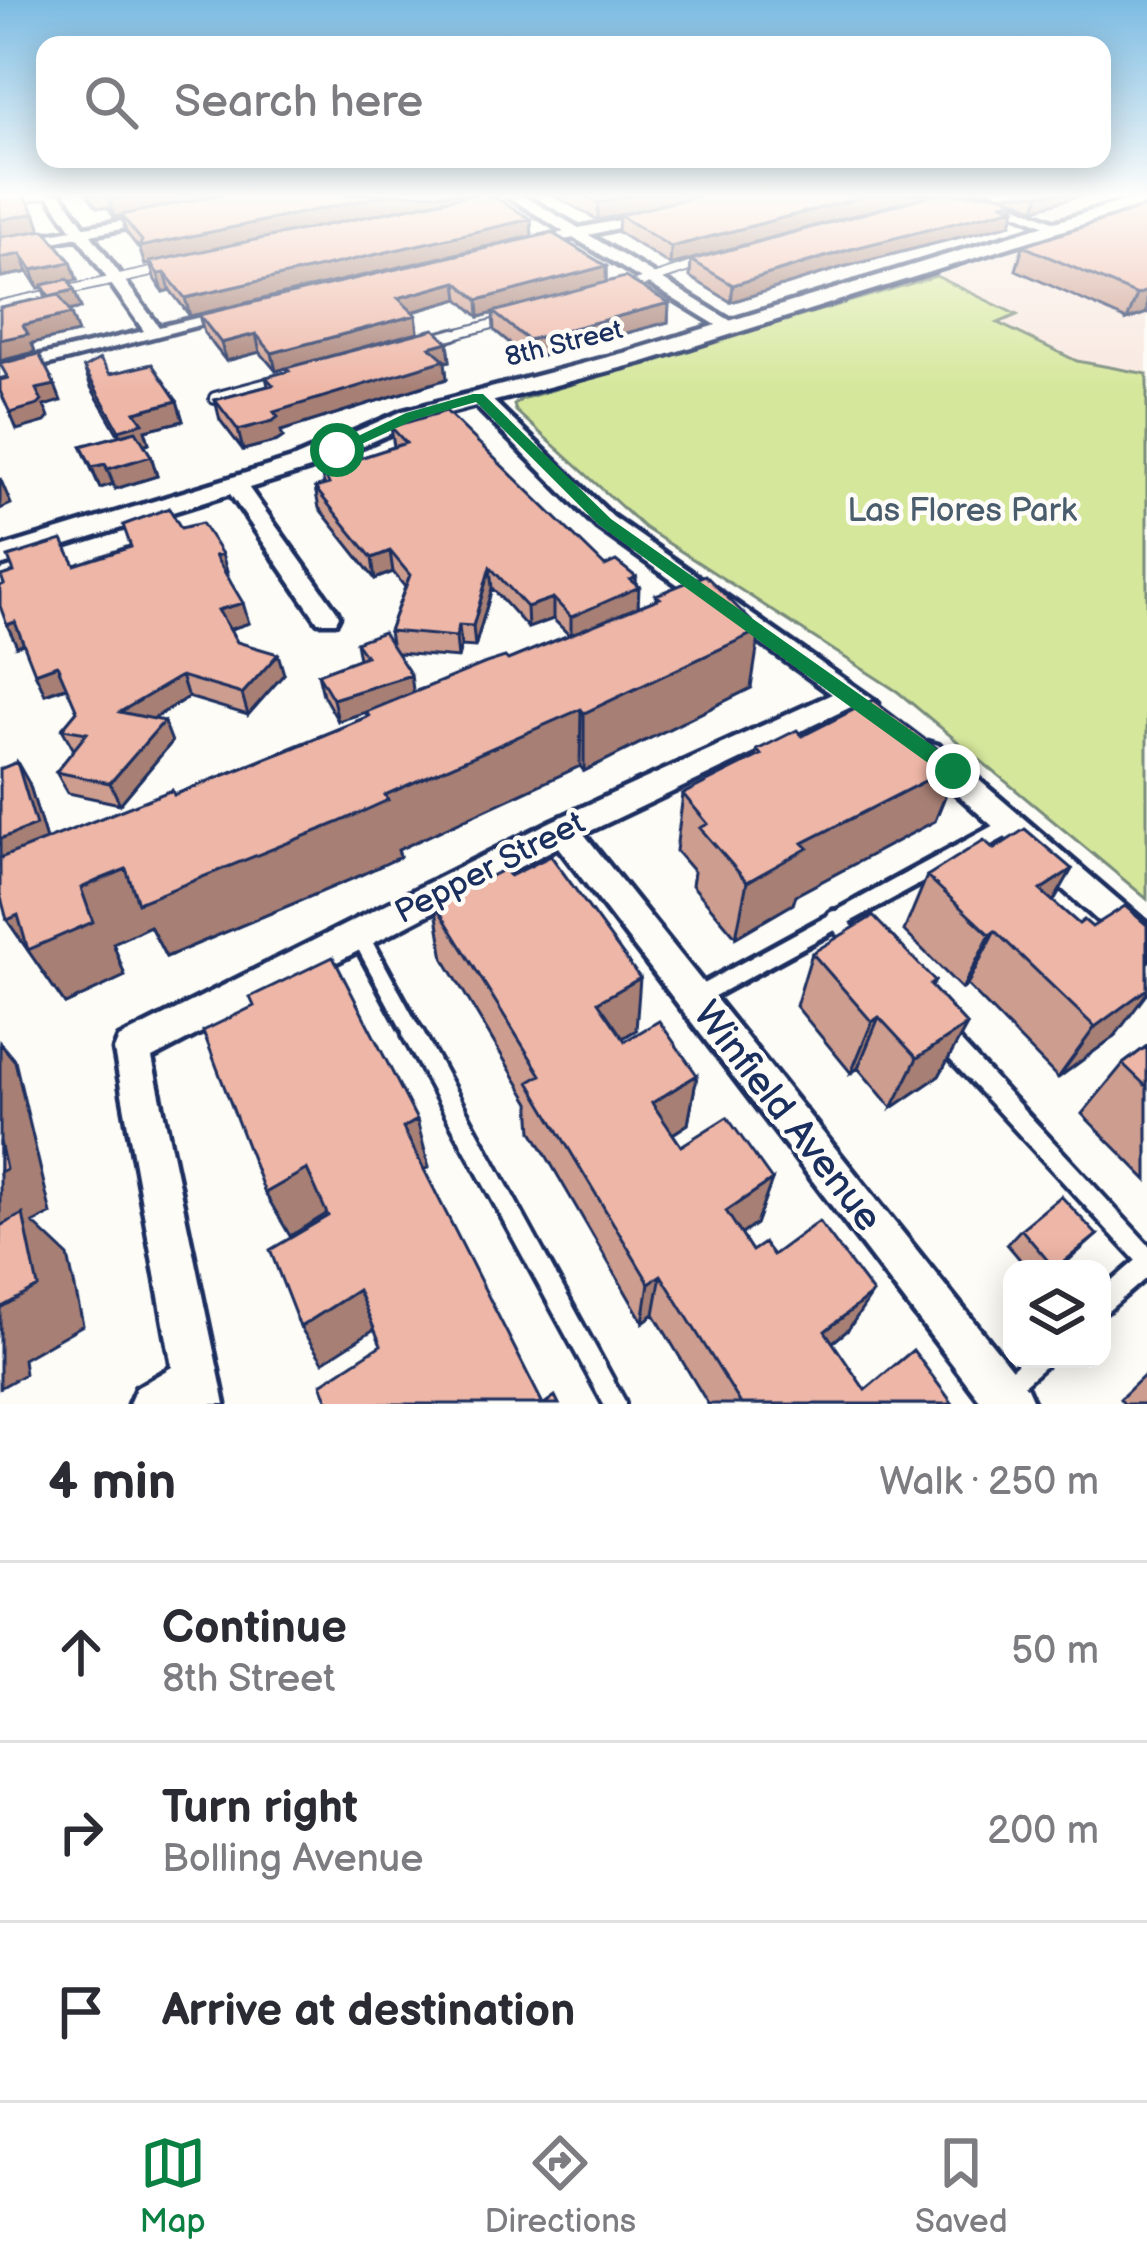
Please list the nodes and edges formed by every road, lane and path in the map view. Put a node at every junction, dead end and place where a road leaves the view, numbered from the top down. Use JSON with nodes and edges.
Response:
{"nodes":[{"id":1,"x":101,"y":260,"type":"edge"},
{"id":2,"x":619,"y":260,"type":"edge"},
{"id":3,"x":713,"y":260,"type":"edge"},
{"id":4,"x":946,"y":260,"type":"edge"},
{"id":5,"x":186,"y":265,"type":"edge"},
{"id":6,"x":651,"y":278,"type":"junction"},
{"id":7,"x":116,"y":280,"type":"junction"},
{"id":8,"x":1,"y":292,"type":"edge"},
{"id":9,"x":608,"y":293,"type":"edge"},
{"id":10,"x":3,"y":304,"type":"edge"},
{"id":11,"x":247,"y":311,"type":"edge"},
{"id":12,"x":516,"y":317,"type":"edge"},
{"id":13,"x":732,"y":327,"type":"junction"},
{"id":14,"x":154,"y":333,"type":"junction"},
{"id":15,"x":423,"y":342,"type":"edge"},
{"id":16,"x":0,"y":371,"type":"edge"},
{"id":17,"x":308,"y":373,"type":"edge"},
{"id":18,"x":478,"y":397,"type":"junction"},
{"id":19,"x":215,"y":398,"type":"edge"},
{"id":20,"x":235,"y":485,"type":"junction"},
{"id":21,"x":0,"y":556,"type":"edge"},
{"id":22,"x":327,"y":616,"type":"dead end"},
{"id":23,"x":853,"y":695,"type":"junction"},
{"id":24,"x":1013,"y":824,"type":"junction"},
{"id":25,"x":563,"y":830,"type":"junction"},
{"id":26,"x":835,"y":919,"type":"junction"},
{"id":27,"x":359,"y":934,"type":"junction"},
{"id":28,"x":1147,"y":944,"type":"edge"},
{"id":29,"x":866,"y":953,"type":"edge"},
{"id":30,"x":694,"y":998,"type":"junction"},
{"id":31,"x":928,"y":1021,"type":"edge"},
{"id":32,"x":1147,"y":1261,"type":"edge"},
{"id":33,"x":1111,"y":1295,"type":"edge"},
{"id":34,"x":1031,"y":1368,"type":"edge"},
{"id":35,"x":198,"y":1391,"type":"edge"},
{"id":36,"x":1006,"y":1398,"type":"edge"},
{"id":37,"x":152,"y":1404,"type":"edge"},
{"id":38,"x":615,"y":1404,"type":"edge"}],
"edges":[{"from":1,"to":7,"type":"street"},
{"from":2,"to":6,"type":"street"},
{"from":3,"to":6,"type":"lane"},
{"from":4,"to":13,"type":"street","name":"8th Street"},
{"from":5,"to":7,"type":"lane"},
{"from":6,"to":9,"type":"lane"},
{"from":6,"to":13,"type":"street"},
{"from":7,"to":10,"type":"lane"},
{"from":7,"to":14,"type":"street"},
{"from":8,"to":10,"type":"lane"},
{"from":11,"to":14,"type":"street"},
{"from":12,"to":15,"type":"lane"},
{"from":13,"to":18,"type":"street","name":"8th Street"},
{"from":14,"to":16,"type":"street"},
{"from":17,"to":19,"type":"lane"},
{"from":18,"to":20,"type":"street","name":"8th Street"},
{"from":18,"to":23,"type":"street"},
{"from":20,"to":21,"type":"street","name":"8th Street"},
{"from":20,"to":22,"type":"street"},
{"from":23,"to":24,"type":"street"},
{"from":23,"to":25,"type":"street","name":"Pepper Street"},
{"from":24,"to":26,"type":"lane"},
{"from":24,"to":28,"type":"street"},
{"from":25,"to":27,"type":"street","name":"Pepper Street"},
{"from":25,"to":30,"type":"street","name":"Winfield Avenue"},
{"from":26,"to":29,"type":"lane"},
{"from":26,"to":30,"type":"lane"},
{"from":27,"to":35,"type":"street","name":"Pepper Street"},
{"from":27,"to":38,"type":"lane"},
{"from":30,"to":36,"type":"street","name":"Winfield Avenue"},
{"from":31,"to":32,"type":"lane"},
{"from":32,"to":33,"type":"lane"},
{"from":34,"to":36,"type":"lane"},
{"from":35,"to":37,"type":"street"}]}
